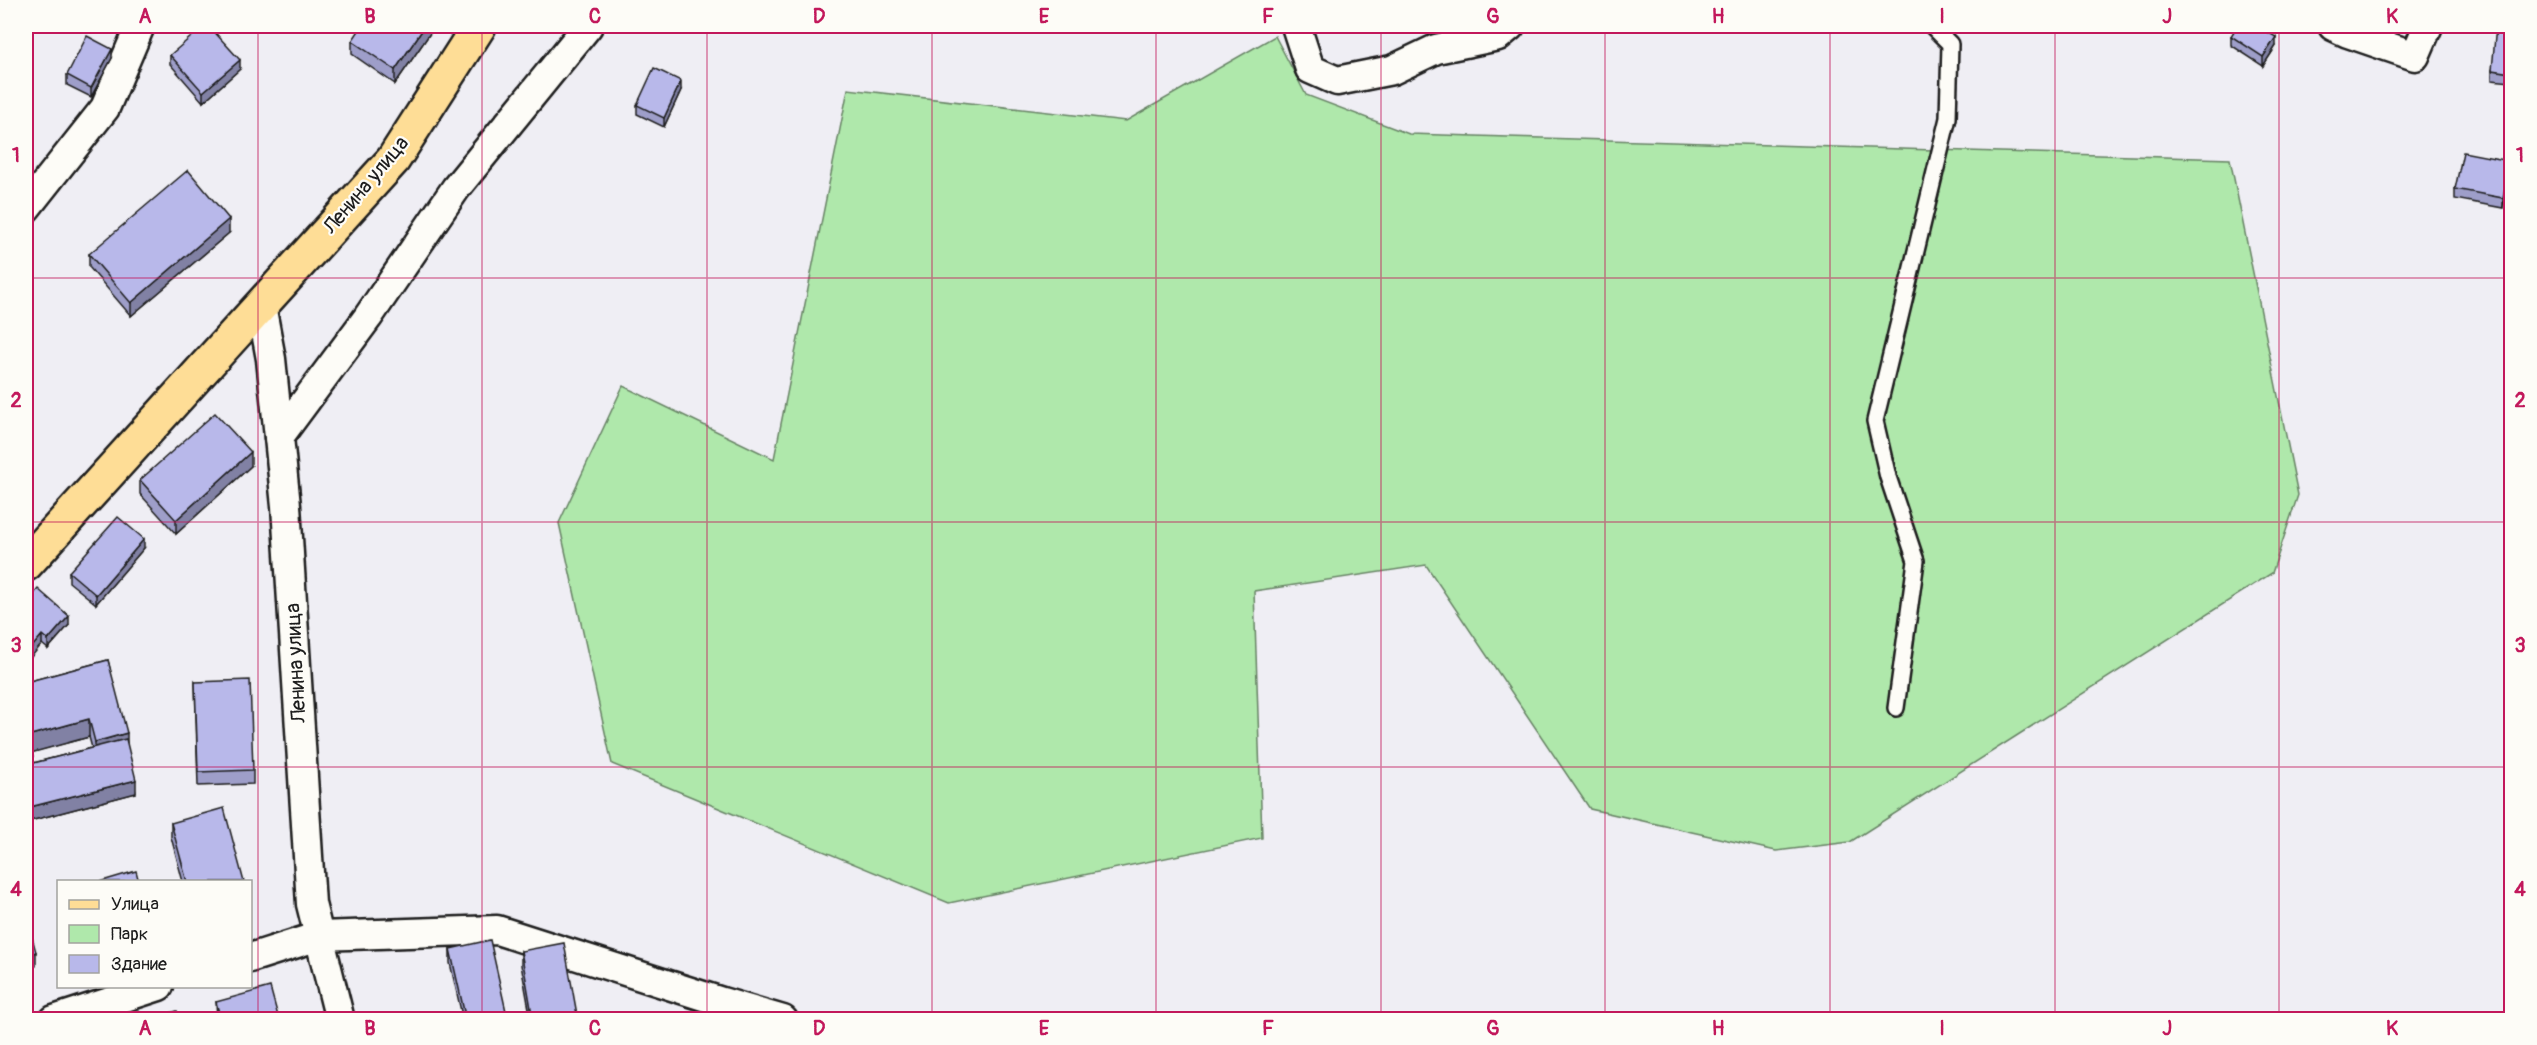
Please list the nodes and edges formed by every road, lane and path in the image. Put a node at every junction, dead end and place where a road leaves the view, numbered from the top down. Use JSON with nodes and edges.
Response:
{"nodes":[{"id":1,"x":140,"y":26,"type":"edge"},
{"id":2,"x":479,"y":26,"type":"edge"},
{"id":3,"x":588,"y":26,"type":"edge"},
{"id":4,"x":1296,"y":26,"type":"edge"},
{"id":5,"x":1510,"y":26,"type":"edge"},
{"id":6,"x":1932,"y":26,"type":"edge"},
{"id":7,"x":2333,"y":26,"type":"edge"},
{"id":8,"x":2428,"y":26,"type":"edge"},
{"id":9,"x":26,"y":208,"type":"edge"},
{"id":10,"x":261,"y":305,"type":"junction"},
{"id":11,"x":279,"y":437,"type":"junction"},
{"id":12,"x":26,"y":564,"type":"edge"},
{"id":13,"x":1896,"y":708,"type":"dead end"},
{"id":14,"x":319,"y":936,"type":"junction"},
{"id":15,"x":252,"y":957,"type":"edge"},
{"id":16,"x":156,"y":988,"type":"edge"},
{"id":17,"x":54,"y":1020,"type":"edge"},
{"id":18,"x":340,"y":1020,"type":"edge"},
{"id":19,"x":783,"y":1020,"type":"edge"}],
"edges":[{"from":1,"to":9,"type":"street"},
{"from":2,"to":10,"type":"main road","name":"Ленина улица"},
{"from":3,"to":11,"type":"street"},
{"from":4,"to":5,"type":"street"},
{"from":6,"to":13,"type":"lane"},
{"from":7,"to":8,"type":"street"},
{"from":10,"to":11,"type":"street","name":"Ленина улица"},
{"from":10,"to":12,"type":"main road","name":"Ленина улица"},
{"from":11,"to":14,"type":"street","name":"Ленина улица"},
{"from":14,"to":15,"type":"street"},
{"from":14,"to":18,"type":"street","name":"Ленина улица"},
{"from":14,"to":19,"type":"street"},
{"from":16,"to":17,"type":"street"}]}
